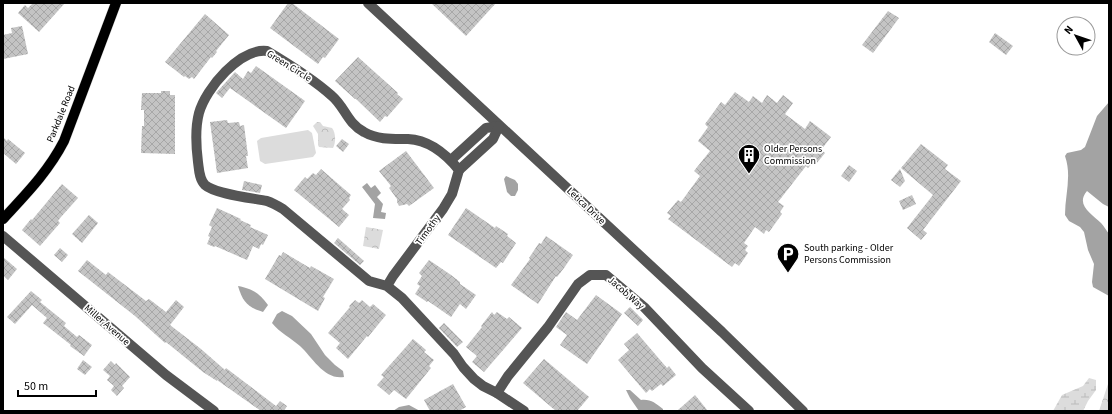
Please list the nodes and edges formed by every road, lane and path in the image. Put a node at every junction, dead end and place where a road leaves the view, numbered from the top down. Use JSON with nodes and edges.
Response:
{"nodes":[{"id":1,"x":116,"y":3,"type":"edge"},
{"id":2,"x":368,"y":3,"type":"edge"},
{"id":3,"x":499,"y":126,"type":"junction"},
{"id":4,"x":450,"y":160,"type":"junction"},
{"id":5,"x":459,"y":170,"type":"junction"},
{"id":6,"x":3,"y":219,"type":"edge"},
{"id":7,"x":3,"y":236,"type":"edge"},
{"id":8,"x":387,"y":286,"type":"junction"},
{"id":9,"x":497,"y":393,"type":"junction"},
{"id":10,"x":214,"y":411,"type":"edge"},
{"id":11,"x":524,"y":411,"type":"edge"},
{"id":12,"x":749,"y":411,"type":"edge"},
{"id":13,"x":803,"y":411,"type":"edge"}],
"edges":[{"from":1,"to":6,"type":"main road","name":"Parkdale Road"},
{"from":2,"to":3,"type":"street","name":"Letica Drive"},
{"from":3,"to":4,"type":"street"},
{"from":3,"to":5,"type":"street"},
{"from":3,"to":13,"type":"street","name":"Letica Drive"},
{"from":4,"to":5,"type":"street"},
{"from":4,"to":8,"type":"street","name":"Green Circle"},
{"from":5,"to":8,"type":"street","name":"Timothy"},
{"from":7,"to":10,"type":"street","name":"Miller Avenue"},
{"from":8,"to":9,"type":"street"},
{"from":9,"to":11,"type":"street"},
{"from":9,"to":12,"type":"street","name":"Jacob Way"}]}
